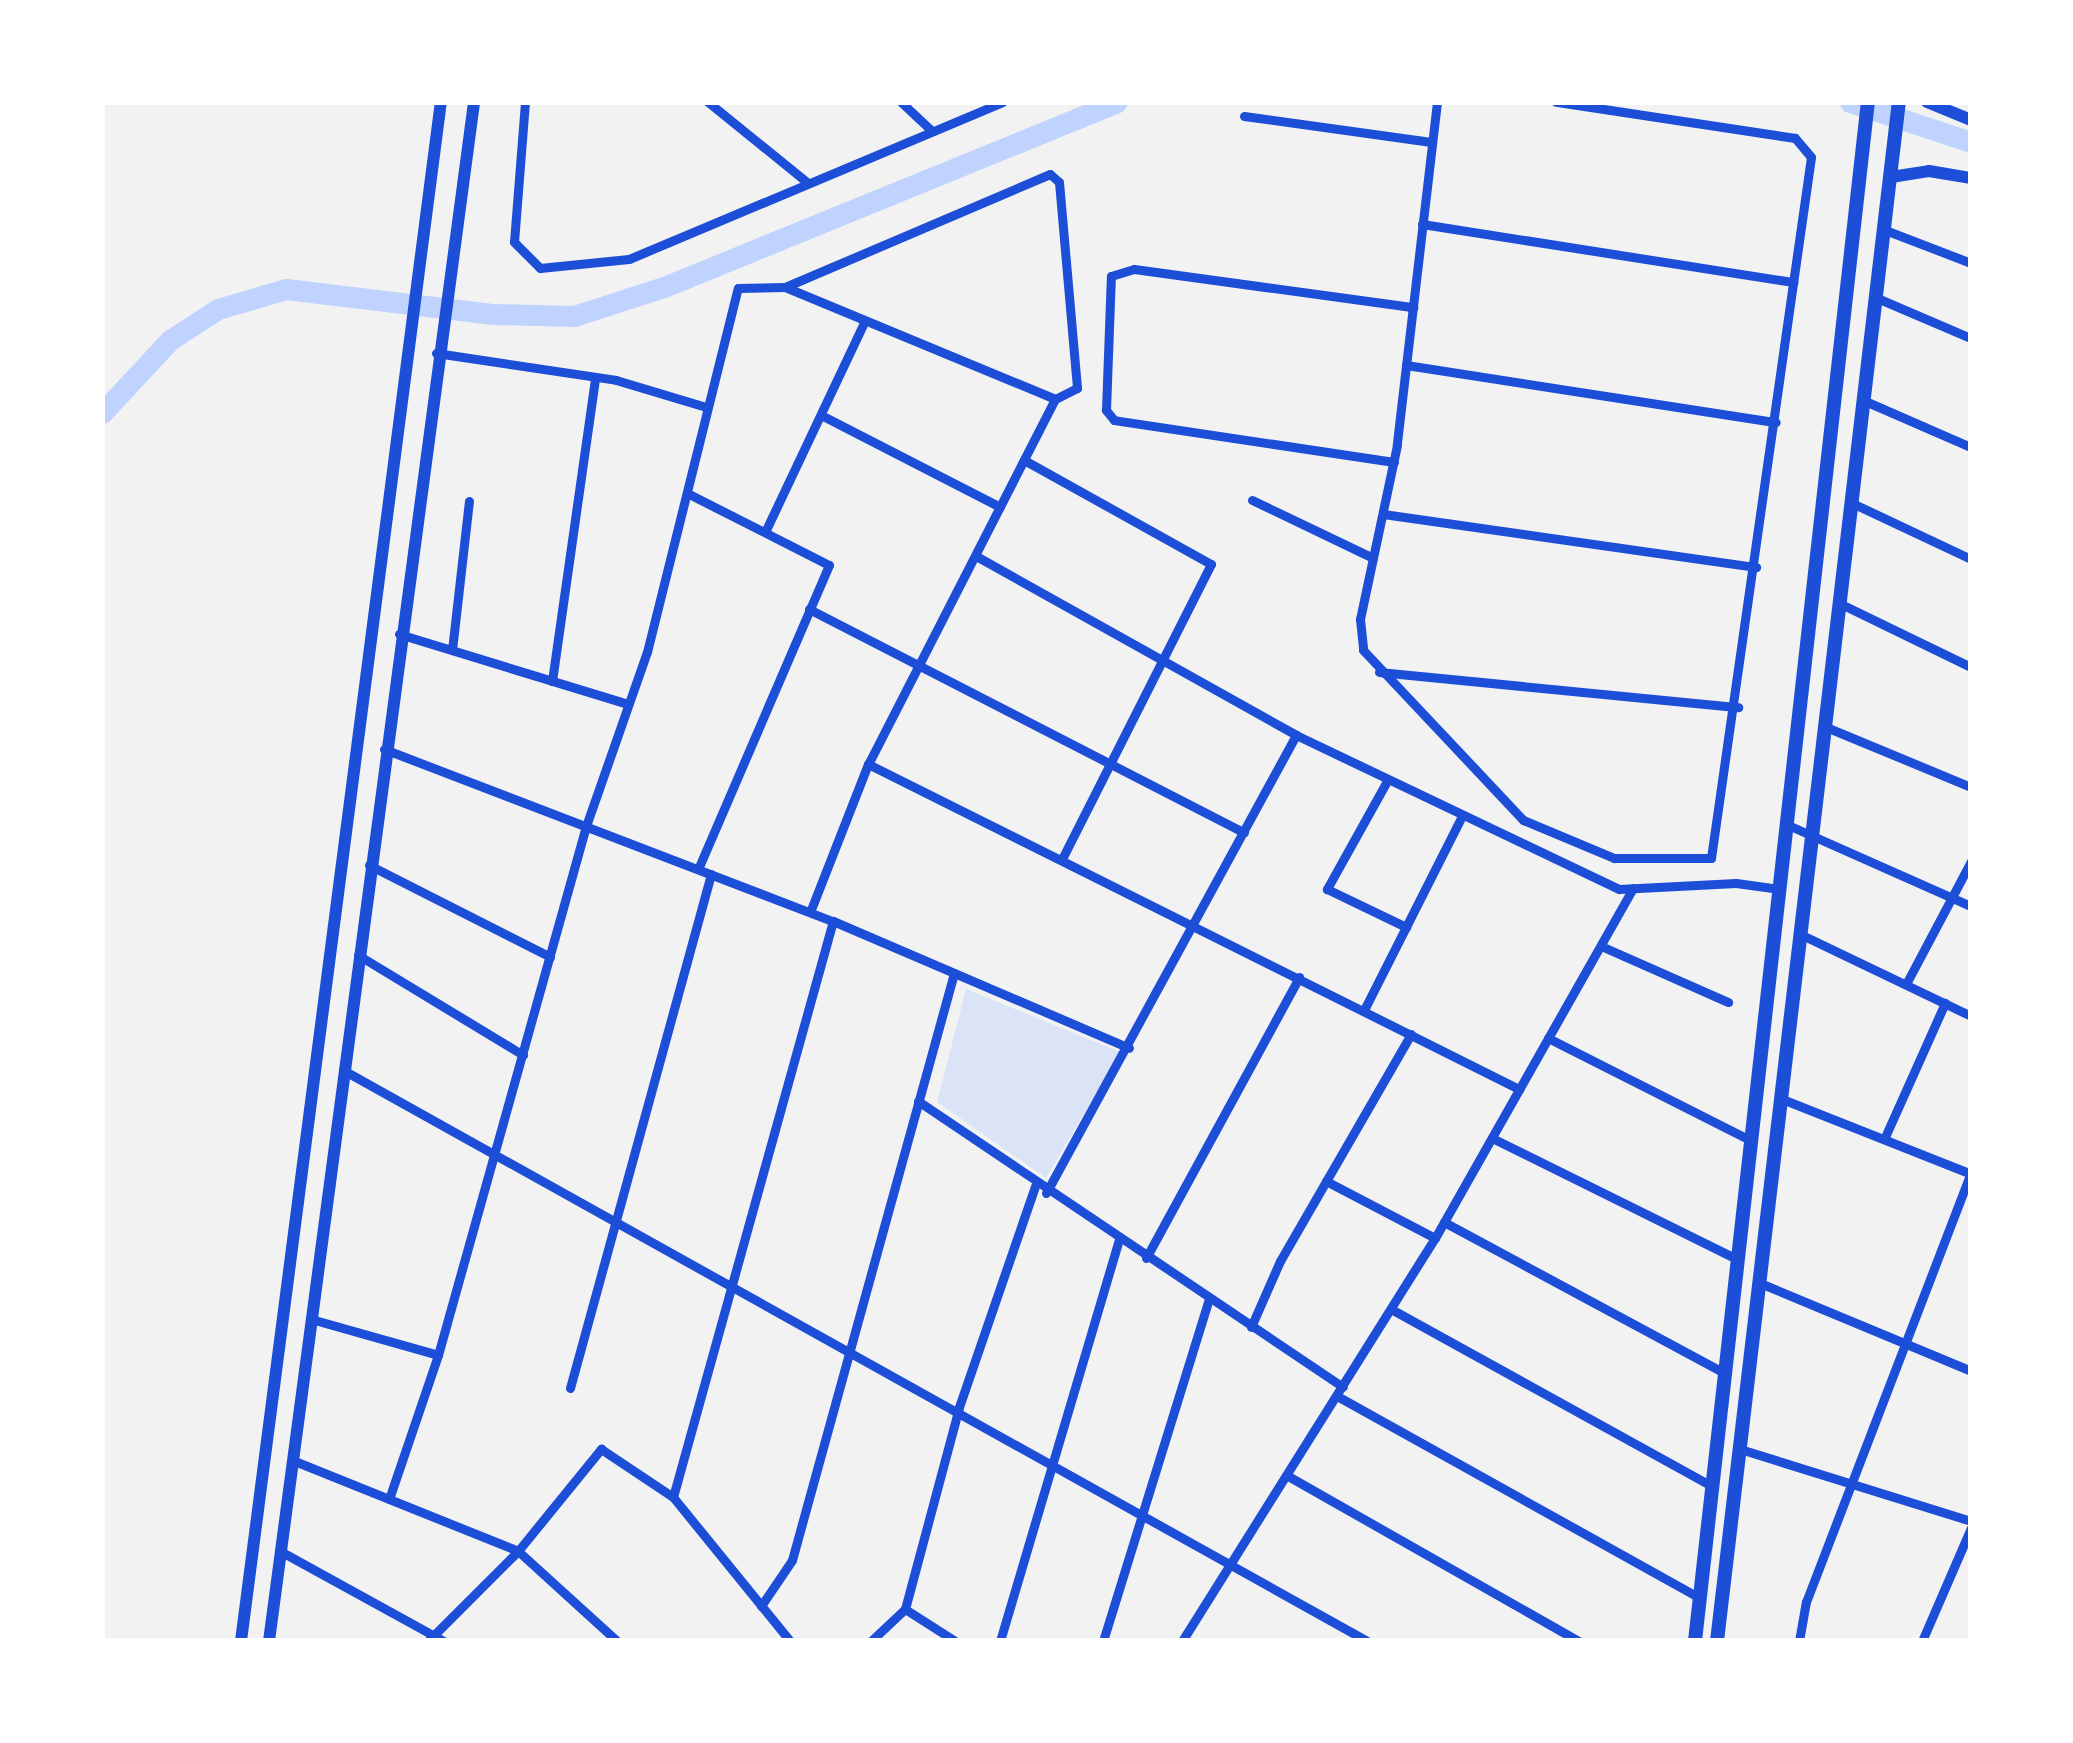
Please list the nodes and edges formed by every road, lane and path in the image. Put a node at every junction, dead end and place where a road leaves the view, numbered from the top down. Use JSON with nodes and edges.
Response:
{"nodes":[{"id":1,"x":441,"y":102,"type":"edge"},
{"id":2,"x":474,"y":102,"type":"edge"},
{"id":3,"x":525,"y":102,"type":"edge"},
{"id":4,"x":708,"y":102,"type":"edge"},
{"id":5,"x":902,"y":102,"type":"edge"},
{"id":6,"x":1002,"y":102,"type":"edge"},
{"id":7,"x":1437,"y":102,"type":"edge"},
{"id":8,"x":1556,"y":102,"type":"edge"},
{"id":9,"x":1868,"y":102,"type":"edge"},
{"id":10,"x":1899,"y":102,"type":"edge"},
{"id":11,"x":1928,"y":102,"type":"edge"},
{"id":12,"x":1244,"y":116,"type":"dead end"},
{"id":13,"x":1971,"y":120,"type":"edge"},
{"id":14,"x":932,"y":131,"type":"junction"},
{"id":15,"x":1431,"y":142,"type":"junction"},
{"id":16,"x":1891,"y":177,"type":"junction"},
{"id":17,"x":1971,"y":178,"type":"edge"},
{"id":18,"x":808,"y":183,"type":"junction"},
{"id":19,"x":1422,"y":224,"type":"junction"},
{"id":20,"x":1885,"y":230,"type":"junction"},
{"id":21,"x":1971,"y":263,"type":"edge"},
{"id":22,"x":1795,"y":282,"type":"junction"},
{"id":23,"x":785,"y":287,"type":"junction"},
{"id":24,"x":1877,"y":298,"type":"junction"},
{"id":25,"x":1413,"y":308,"type":"junction"},
{"id":26,"x":863,"y":323,"type":"junction"},
{"id":27,"x":1971,"y":338,"type":"edge"},
{"id":28,"x":436,"y":347,"type":"junction"},
{"id":29,"x":1406,"y":365,"type":"junction"},
{"id":30,"x":595,"y":377,"type":"junction"},
{"id":31,"x":1055,"y":399,"type":"junction"},
{"id":32,"x":1864,"y":401,"type":"junction"},
{"id":33,"x":706,"y":407,"type":"junction"},
{"id":34,"x":821,"y":415,"type":"junction"},
{"id":35,"x":1776,"y":422,"type":"junction"},
{"id":36,"x":1971,"y":447,"type":"edge"},
{"id":37,"x":1024,"y":460,"type":"junction"},
{"id":38,"x":1394,"y":461,"type":"junction"},
{"id":39,"x":687,"y":493,"type":"junction"},
{"id":40,"x":1252,"y":500,"type":"dead end"},
{"id":41,"x":469,"y":501,"type":"dead end"},
{"id":42,"x":1852,"y":503,"type":"junction"},
{"id":43,"x":1000,"y":507,"type":"junction"},
{"id":44,"x":1383,"y":514,"type":"junction"},
{"id":45,"x":765,"y":532,"type":"junction"},
{"id":46,"x":976,"y":556,"type":"junction"},
{"id":47,"x":1373,"y":558,"type":"junction"},
{"id":48,"x":1971,"y":559,"type":"edge"},
{"id":49,"x":1756,"y":568,"type":"junction"},
{"id":50,"x":1841,"y":604,"type":"junction"},
{"id":51,"x":809,"y":609,"type":"junction"},
{"id":52,"x":399,"y":634,"type":"junction"},
{"id":53,"x":452,"y":650,"type":"junction"},
{"id":54,"x":1157,"y":658,"type":"junction"},
{"id":55,"x":922,"y":661,"type":"junction"},
{"id":56,"x":1971,"y":667,"type":"edge"},
{"id":57,"x":1378,"y":671,"type":"junction"},
{"id":58,"x":553,"y":681,"type":"junction"},
{"id":59,"x":628,"y":704,"type":"junction"},
{"id":60,"x":1738,"y":707,"type":"junction"},
{"id":61,"x":1826,"y":727,"type":"junction"},
{"id":62,"x":1296,"y":735,"type":"junction"},
{"id":63,"x":384,"y":749,"type":"junction"},
{"id":64,"x":1108,"y":760,"type":"junction"},
{"id":65,"x":868,"y":764,"type":"junction"},
{"id":66,"x":1387,"y":781,"type":"junction"},
{"id":67,"x":1971,"y":787,"type":"edge"},
{"id":68,"x":1461,"y":818,"type":"junction"},
{"id":69,"x":1788,"y":824,"type":"junction"},
{"id":70,"x":586,"y":826,"type":"junction"},
{"id":71,"x":1814,"y":832,"type":"junction"},
{"id":72,"x":1244,"y":833,"type":"junction"},
{"id":73,"x":1062,"y":859,"type":"junction"},
{"id":74,"x":1971,"y":861,"type":"edge"},
{"id":75,"x":369,"y":865,"type":"junction"},
{"id":76,"x":698,"y":869,"type":"junction"},
{"id":77,"x":711,"y":874,"type":"junction"},
{"id":78,"x":1633,"y":888,"type":"junction"},
{"id":79,"x":1780,"y":889,"type":"junction"},
{"id":80,"x":1953,"y":895,"type":"junction"},
{"id":81,"x":1971,"y":906,"type":"edge"},
{"id":82,"x":810,"y":912,"type":"junction"},
{"id":83,"x":833,"y":921,"type":"junction"},
{"id":84,"x":1195,"y":924,"type":"junction"},
{"id":85,"x":1406,"y":927,"type":"junction"},
{"id":86,"x":1802,"y":935,"type":"junction"},
{"id":87,"x":1600,"y":946,"type":"junction"},
{"id":88,"x":358,"y":954,"type":"junction"},
{"id":89,"x":550,"y":957,"type":"junction"},
{"id":90,"x":954,"y":973,"type":"junction"},
{"id":91,"x":1299,"y":977,"type":"junction"},
{"id":92,"x":1906,"y":984,"type":"junction"},
{"id":93,"x":1728,"y":1002,"type":"dead end"},
{"id":94,"x":1945,"y":1004,"type":"junction"},
{"id":95,"x":1364,"y":1010,"type":"junction"},
{"id":96,"x":1971,"y":1016,"type":"edge"},
{"id":97,"x":1411,"y":1034,"type":"junction"},
{"id":98,"x":1548,"y":1038,"type":"junction"},
{"id":99,"x":1129,"y":1048,"type":"junction"},
{"id":100,"x":523,"y":1054,"type":"junction"},
{"id":101,"x":343,"y":1070,"type":"junction"},
{"id":102,"x":1519,"y":1089,"type":"junction"},
{"id":103,"x":1782,"y":1100,"type":"junction"},
{"id":104,"x":919,"y":1101,"type":"junction"},
{"id":105,"x":1886,"y":1137,"type":"junction"},
{"id":106,"x":1492,"y":1138,"type":"junction"},
{"id":107,"x":1753,"y":1141,"type":"junction"},
{"id":108,"x":496,"y":1152,"type":"junction"},
{"id":109,"x":1971,"y":1173,"type":"edge"},
{"id":110,"x":1326,"y":1181,"type":"junction"},
{"id":111,"x":1035,"y":1186,"type":"junction"},
{"id":112,"x":1046,"y":1193,"type":"junction"},
{"id":113,"x":617,"y":1220,"type":"junction"},
{"id":114,"x":1444,"y":1222,"type":"junction"},
{"id":115,"x":1435,"y":1238,"type":"junction"},
{"id":116,"x":1119,"y":1240,"type":"junction"},
{"id":117,"x":1146,"y":1258,"type":"junction"},
{"id":118,"x":1739,"y":1260,"type":"junction"},
{"id":119,"x":1760,"y":1283,"type":"junction"},
{"id":120,"x":732,"y":1284,"type":"junction"},
{"id":121,"x":1209,"y":1299,"type":"junction"},
{"id":122,"x":1391,"y":1309,"type":"junction"},
{"id":123,"x":310,"y":1318,"type":"junction"},
{"id":124,"x":1251,"y":1327,"type":"junction"},
{"id":125,"x":1908,"y":1342,"type":"junction"},
{"id":126,"x":850,"y":1348,"type":"junction"},
{"id":127,"x":438,"y":1355,"type":"junction"},
{"id":128,"x":1971,"y":1371,"type":"edge"},
{"id":129,"x":1726,"y":1373,"type":"junction"},
{"id":130,"x":570,"y":1388,"type":"dead end"},
{"id":131,"x":1340,"y":1392,"type":"junction"},
{"id":132,"x":959,"y":1407,"type":"junction"},
{"id":133,"x":1740,"y":1449,"type":"junction"},
{"id":134,"x":292,"y":1460,"type":"junction"},
{"id":135,"x":1050,"y":1461,"type":"junction"},
{"id":136,"x":1288,"y":1476,"type":"junction"},
{"id":137,"x":1857,"y":1481,"type":"junction"},
{"id":138,"x":1713,"y":1486,"type":"junction"},
{"id":139,"x":673,"y":1497,"type":"junction"},
{"id":140,"x":389,"y":1499,"type":"junction"},
{"id":141,"x":1140,"y":1513,"type":"junction"},
{"id":142,"x":1971,"y":1525,"type":"edge"},
{"id":143,"x":280,"y":1550,"type":"junction"},
{"id":144,"x":518,"y":1551,"type":"junction"},
{"id":145,"x":1232,"y":1567,"type":"junction"},
{"id":146,"x":1700,"y":1598,"type":"junction"},
{"id":147,"x":761,"y":1606,"type":"junction"},
{"id":148,"x":904,"y":1610,"type":"junction"},
{"id":149,"x":436,"y":1638,"type":"edge"},
{"id":150,"x":1722,"y":1638,"type":"edge"},
{"id":151,"x":241,"y":1641,"type":"edge"},
{"id":152,"x":268,"y":1641,"type":"edge"},
{"id":153,"x":617,"y":1641,"type":"edge"},
{"id":154,"x":790,"y":1641,"type":"edge"},
{"id":155,"x":871,"y":1641,"type":"edge"},
{"id":156,"x":955,"y":1641,"type":"edge"},
{"id":157,"x":1000,"y":1641,"type":"edge"},
{"id":158,"x":1103,"y":1641,"type":"edge"},
{"id":159,"x":1182,"y":1641,"type":"edge"},
{"id":160,"x":1367,"y":1641,"type":"edge"},
{"id":161,"x":1578,"y":1641,"type":"edge"},
{"id":162,"x":1695,"y":1641,"type":"edge"},
{"id":163,"x":1799,"y":1641,"type":"edge"},
{"id":164,"x":1922,"y":1641,"type":"edge"}],
"edges":[{"from":1,"to":151,"type":"street"},
{"from":2,"to":28,"type":"street"},
{"from":3,"to":18,"type":"street"},
{"from":4,"to":18,"type":"street"},
{"from":5,"to":14,"type":"street"},
{"from":6,"to":14,"type":"street"},
{"from":7,"to":15,"type":"street"},
{"from":8,"to":22,"type":"street"},
{"from":9,"to":69,"type":"main road"},
{"from":10,"to":16,"type":"main road"},
{"from":11,"to":13,"type":"street"},
{"from":12,"to":15,"type":"street"},
{"from":14,"to":18,"type":"street"},
{"from":15,"to":19,"type":"street"},
{"from":16,"to":17,"type":"street"},
{"from":16,"to":20,"type":"main road"},
{"from":19,"to":22,"type":"street"},
{"from":19,"to":25,"type":"street"},
{"from":20,"to":21,"type":"street"},
{"from":20,"to":24,"type":"main road"},
{"from":22,"to":35,"type":"street"},
{"from":23,"to":26,"type":"street"},
{"from":23,"to":31,"type":"street"},
{"from":23,"to":33,"type":"street"},
{"from":24,"to":27,"type":"street"},
{"from":24,"to":32,"type":"main road"},
{"from":25,"to":29,"type":"street"},
{"from":25,"to":38,"type":"street"},
{"from":26,"to":31,"type":"street"},
{"from":26,"to":34,"type":"street"},
{"from":28,"to":30,"type":"street"},
{"from":28,"to":52,"type":"street"},
{"from":29,"to":35,"type":"street"},
{"from":29,"to":38,"type":"street"},
{"from":30,"to":33,"type":"street"},
{"from":30,"to":58,"type":"street"},
{"from":31,"to":37,"type":"street"},
{"from":32,"to":36,"type":"street"},
{"from":32,"to":42,"type":"main road"},
{"from":33,"to":39,"type":"street"},
{"from":34,"to":43,"type":"street"},
{"from":34,"to":45,"type":"street"},
{"from":35,"to":49,"type":"street"},
{"from":37,"to":43,"type":"street"},
{"from":37,"to":54,"type":"street"},
{"from":38,"to":44,"type":"street"},
{"from":39,"to":45,"type":"street"},
{"from":39,"to":59,"type":"street"},
{"from":40,"to":47,"type":"street"},
{"from":41,"to":53,"type":"street"},
{"from":42,"to":48,"type":"street"},
{"from":42,"to":50,"type":"main road"},
{"from":43,"to":46,"type":"street"},
{"from":44,"to":47,"type":"street"},
{"from":44,"to":49,"type":"street"},
{"from":45,"to":51,"type":"street"},
{"from":46,"to":54,"type":"street"},
{"from":46,"to":55,"type":"street"},
{"from":47,"to":57,"type":"street"},
{"from":49,"to":60,"type":"street"},
{"from":50,"to":56,"type":"street"},
{"from":50,"to":61,"type":"main road"},
{"from":51,"to":55,"type":"street"},
{"from":51,"to":76,"type":"street"},
{"from":52,"to":53,"type":"street"},
{"from":52,"to":63,"type":"street"},
{"from":53,"to":58,"type":"street"},
{"from":54,"to":62,"type":"street"},
{"from":54,"to":64,"type":"street"},
{"from":55,"to":64,"type":"street"},
{"from":55,"to":65,"type":"street"},
{"from":57,"to":60,"type":"street"},
{"from":57,"to":60,"type":"street"},
{"from":58,"to":59,"type":"street"},
{"from":59,"to":70,"type":"street"},
{"from":61,"to":67,"type":"street"},
{"from":61,"to":71,"type":"main road"},
{"from":62,"to":66,"type":"street"},
{"from":62,"to":72,"type":"street"},
{"from":63,"to":70,"type":"street"},
{"from":63,"to":75,"type":"street"},
{"from":64,"to":72,"type":"street"},
{"from":64,"to":73,"type":"street"},
{"from":65,"to":73,"type":"street"},
{"from":65,"to":82,"type":"street"},
{"from":66,"to":68,"type":"street"},
{"from":66,"to":85,"type":"street"},
{"from":68,"to":78,"type":"street"},
{"from":68,"to":85,"type":"street"},
{"from":69,"to":71,"type":"street"},
{"from":69,"to":79,"type":"main road"},
{"from":70,"to":76,"type":"street"},
{"from":70,"to":89,"type":"street"},
{"from":71,"to":80,"type":"street"},
{"from":71,"to":86,"type":"main road"},
{"from":72,"to":84,"type":"street"},
{"from":73,"to":84,"type":"street"},
{"from":74,"to":80,"type":"street"},
{"from":75,"to":88,"type":"street"},
{"from":75,"to":89,"type":"street"},
{"from":76,"to":77,"type":"street"},
{"from":77,"to":82,"type":"street"},
{"from":77,"to":113,"type":"street"},
{"from":78,"to":79,"type":"street"},
{"from":78,"to":87,"type":"street"},
{"from":79,"to":107,"type":"main road"},
{"from":80,"to":81,"type":"street"},
{"from":80,"to":92,"type":"street"},
{"from":82,"to":83,"type":"street"},
{"from":83,"to":90,"type":"street"},
{"from":83,"to":120,"type":"street"},
{"from":84,"to":91,"type":"street"},
{"from":84,"to":99,"type":"street"},
{"from":85,"to":95,"type":"street"},
{"from":86,"to":92,"type":"street"},
{"from":86,"to":103,"type":"main road"},
{"from":87,"to":93,"type":"street"},
{"from":87,"to":98,"type":"street"},
{"from":88,"to":100,"type":"street"},
{"from":88,"to":101,"type":"street"},
{"from":89,"to":100,"type":"street"},
{"from":90,"to":99,"type":"street"},
{"from":90,"to":104,"type":"street"},
{"from":91,"to":95,"type":"street"},
{"from":91,"to":117,"type":"street"},
{"from":92,"to":94,"type":"street"},
{"from":94,"to":96,"type":"street"},
{"from":94,"to":105,"type":"street"},
{"from":95,"to":97,"type":"street"},
{"from":97,"to":102,"type":"street"},
{"from":97,"to":110,"type":"street"},
{"from":98,"to":102,"type":"street"},
{"from":98,"to":107,"type":"street"},
{"from":99,"to":112,"type":"street"},
{"from":100,"to":108,"type":"street"},
{"from":101,"to":108,"type":"street"},
{"from":101,"to":123,"type":"street"},
{"from":102,"to":106,"type":"street"},
{"from":103,"to":105,"type":"street"},
{"from":103,"to":119,"type":"main road"},
{"from":104,"to":111,"type":"street"},
{"from":104,"to":126,"type":"street"},
{"from":105,"to":109,"type":"street"},
{"from":106,"to":114,"type":"street"},
{"from":106,"to":118,"type":"street"},
{"from":107,"to":118,"type":"main road"},
{"from":108,"to":113,"type":"street"},
{"from":108,"to":127,"type":"street"},
{"from":109,"to":125,"type":"street"},
{"from":110,"to":115,"type":"street"},
{"from":110,"to":124,"type":"street"},
{"from":111,"to":112,"type":"street"},
{"from":111,"to":132,"type":"street"},
{"from":112,"to":116,"type":"street"},
{"from":113,"to":120,"type":"street"},
{"from":113,"to":130,"type":"street"},
{"from":114,"to":115,"type":"street"},
{"from":114,"to":129,"type":"street"},
{"from":115,"to":122,"type":"street"},
{"from":116,"to":117,"type":"street"},
{"from":116,"to":135,"type":"street"},
{"from":117,"to":121,"type":"street"},
{"from":118,"to":129,"type":"main road"},
{"from":119,"to":125,"type":"street"},
{"from":119,"to":133,"type":"main road"},
{"from":120,"to":126,"type":"street"},
{"from":120,"to":139,"type":"street"},
{"from":121,"to":124,"type":"street"},
{"from":121,"to":141,"type":"street"},
{"from":122,"to":131,"type":"street"},
{"from":122,"to":138,"type":"street"},
{"from":123,"to":127,"type":"street"},
{"from":123,"to":134,"type":"street"},
{"from":124,"to":131,"type":"street"},
{"from":125,"to":128,"type":"street"},
{"from":125,"to":137,"type":"street"},
{"from":126,"to":132,"type":"street"},
{"from":126,"to":147,"type":"street"},
{"from":127,"to":140,"type":"street"},
{"from":129,"to":138,"type":"main road"},
{"from":131,"to":136,"type":"street"},
{"from":131,"to":146,"type":"street"},
{"from":132,"to":135,"type":"street"},
{"from":132,"to":148,"type":"street"},
{"from":133,"to":137,"type":"street"},
{"from":133,"to":150,"type":"main road"},
{"from":134,"to":140,"type":"street"},
{"from":134,"to":143,"type":"street"},
{"from":135,"to":141,"type":"street"},
{"from":135,"to":157,"type":"street"},
{"from":136,"to":145,"type":"street"},
{"from":136,"to":161,"type":"street"},
{"from":137,"to":142,"type":"street"},
{"from":137,"to":163,"type":"street"},
{"from":138,"to":146,"type":"main road"},
{"from":139,"to":144,"type":"street"},
{"from":139,"to":147,"type":"street"},
{"from":140,"to":144,"type":"street"},
{"from":141,"to":145,"type":"street"},
{"from":141,"to":158,"type":"street"},
{"from":142,"to":164,"type":"street"},
{"from":143,"to":149,"type":"street"},
{"from":143,"to":152,"type":"street"},
{"from":144,"to":149,"type":"street"},
{"from":144,"to":153,"type":"street"},
{"from":145,"to":159,"type":"street"},
{"from":145,"to":160,"type":"street"},
{"from":146,"to":162,"type":"main road"},
{"from":147,"to":154,"type":"street"},
{"from":148,"to":155,"type":"street"},
{"from":148,"to":156,"type":"street"}]}
